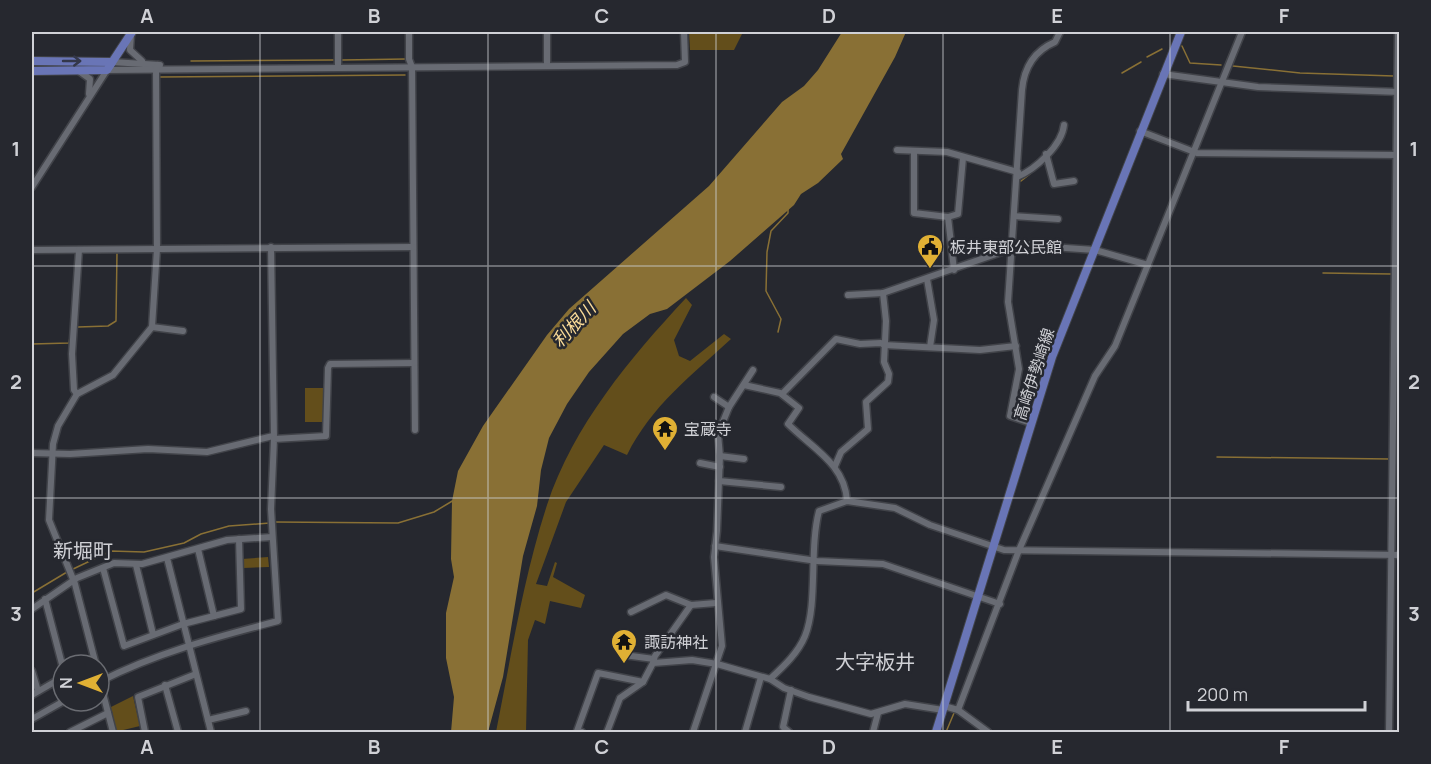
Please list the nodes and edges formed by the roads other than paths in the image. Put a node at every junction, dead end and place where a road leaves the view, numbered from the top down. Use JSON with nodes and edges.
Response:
{"nodes":[{"id":1,"x":132,"y":32,"type":"edge"},
{"id":2,"x":338,"y":32,"type":"edge"},
{"id":3,"x":409,"y":32,"type":"edge"},
{"id":4,"x":547,"y":32,"type":"edge"},
{"id":5,"x":684,"y":32,"type":"edge"},
{"id":6,"x":1060,"y":32,"type":"edge"},
{"id":7,"x":1181,"y":32,"type":"edge"},
{"id":8,"x":1242,"y":32,"type":"edge"},
{"id":9,"x":1398,"y":32,"type":"edge"},
{"id":10,"x":32,"y":61,"type":"edge"},
{"id":11,"x":112,"y":62,"type":"junction"},
{"id":12,"x":145,"y":62,"type":"junction"},
{"id":13,"x":547,"y":65,"type":"junction"},
{"id":14,"x":157,"y":67,"type":"junction"},
{"id":15,"x":338,"y":67,"type":"junction"},
{"id":16,"x":412,"y":67,"type":"junction"},
{"id":17,"x":78,"y":70,"type":"junction"},
{"id":18,"x":107,"y":70,"type":"junction"},
{"id":19,"x":32,"y":71,"type":"edge"},
{"id":20,"x":1163,"y":74,"type":"junction"},
{"id":21,"x":1221,"y":82,"type":"junction"},
{"id":22,"x":1399,"y":92,"type":"edge"},
{"id":23,"x":87,"y":100,"type":"junction"},
{"id":24,"x":1064,"y":125,"type":"dead end"},
{"id":25,"x":1140,"y":131,"type":"junction"},
{"id":26,"x":897,"y":150,"type":"dead end"},
{"id":27,"x":914,"y":152,"type":"junction"},
{"id":28,"x":1193,"y":152,"type":"junction"},
{"id":29,"x":1046,"y":154,"type":"junction"},
{"id":30,"x":1397,"y":155,"type":"junction"},
{"id":31,"x":963,"y":158,"type":"junction"},
{"id":32,"x":1017,"y":175,"type":"junction"},
{"id":33,"x":1074,"y":181,"type":"dead end"},
{"id":34,"x":1398,"y":182,"type":"edge"},
{"id":35,"x":32,"y":187,"type":"edge"},
{"id":36,"x":1014,"y":216,"type":"junction"},
{"id":37,"x":948,"y":217,"type":"junction"},
{"id":38,"x":1058,"y":219,"type":"dead end"},
{"id":39,"x":271,"y":247,"type":"junction"},
{"id":40,"x":413,"y":247,"type":"junction"},
{"id":41,"x":1011,"y":248,"type":"junction"},
{"id":42,"x":157,"y":249,"type":"junction"},
{"id":43,"x":32,"y":250,"type":"edge"},
{"id":44,"x":79,"y":250,"type":"junction"},
{"id":45,"x":1093,"y":250,"type":"junction"},
{"id":46,"x":1148,"y":265,"type":"junction"},
{"id":47,"x":954,"y":270,"type":"junction"},
{"id":48,"x":927,"y":279,"type":"junction"},
{"id":49,"x":883,"y":293,"type":"junction"},
{"id":50,"x":848,"y":295,"type":"dead end"},
{"id":51,"x":152,"y":327,"type":"junction"},
{"id":52,"x":183,"y":331,"type":"dead end"},
{"id":53,"x":884,"y":345,"type":"junction"},
{"id":54,"x":930,"y":346,"type":"junction"},
{"id":55,"x":1016,"y":346,"type":"junction"},
{"id":56,"x":414,"y":363,"type":"junction"},
{"id":57,"x":753,"y":370,"type":"dead end"},
{"id":58,"x":744,"y":385,"type":"junction"},
{"id":59,"x":77,"y":394,"type":"junction"},
{"id":60,"x":782,"y":394,"type":"junction"},
{"id":61,"x":714,"y":397,"type":"dead end"},
{"id":62,"x":729,"y":407,"type":"junction"},
{"id":63,"x":1031,"y":423,"type":"junction"},
{"id":64,"x":415,"y":430,"type":"dead end"},
{"id":65,"x":273,"y":437,"type":"junction"},
{"id":66,"x":32,"y":453,"type":"edge"},
{"id":67,"x":53,"y":453,"type":"junction"},
{"id":68,"x":720,"y":456,"type":"junction"},
{"id":69,"x":744,"y":459,"type":"dead end"},
{"id":70,"x":700,"y":463,"type":"dead end"},
{"id":71,"x":835,"y":466,"type":"junction"},
{"id":72,"x":720,"y":467,"type":"junction"},
{"id":73,"x":719,"y":481,"type":"junction"},
{"id":74,"x":781,"y":487,"type":"dead end"},
{"id":75,"x":847,"y":501,"type":"junction"},
{"id":76,"x":272,"y":533,"type":"junction"},
{"id":77,"x":238,"y":539,"type":"junction"},
{"id":78,"x":715,"y":546,"type":"junction"},
{"id":79,"x":993,"y":546,"type":"junction"},
{"id":80,"x":198,"y":549,"type":"junction"},
{"id":81,"x":1019,"y":550,"type":"junction"},
{"id":82,"x":1396,"y":555,"type":"edge"},
{"id":83,"x":167,"y":558,"type":"junction"},
{"id":84,"x":812,"y":560,"type":"junction"},
{"id":85,"x":136,"y":565,"type":"junction"},
{"id":86,"x":103,"y":568,"type":"junction"},
{"id":87,"x":72,"y":577,"type":"junction"},
{"id":88,"x":978,"y":596,"type":"junction"},
{"id":89,"x":45,"y":599,"type":"junction"},
{"id":90,"x":716,"y":603,"type":"junction"},
{"id":91,"x":1000,"y":604,"type":"junction"},
{"id":92,"x":691,"y":605,"type":"junction"},
{"id":93,"x":32,"y":609,"type":"edge"},
{"id":94,"x":631,"y":612,"type":"dead end"},
{"id":95,"x":214,"y":616,"type":"junction"},
{"id":96,"x":183,"y":624,"type":"junction"},
{"id":97,"x":153,"y":634,"type":"junction"},
{"id":98,"x":188,"y":644,"type":"junction"},
{"id":99,"x":59,"y":653,"type":"edge"},
{"id":100,"x":93,"y":653,"type":"edge"},
{"id":101,"x":624,"y":655,"type":"dead end"},
{"id":102,"x":653,"y":661,"type":"junction"},
{"id":103,"x":717,"y":664,"type":"junction"},
{"id":104,"x":32,"y":671,"type":"edge"},
{"id":105,"x":196,"y":674,"type":"junction"},
{"id":106,"x":111,"y":675,"type":"edge"},
{"id":107,"x":761,"y":677,"type":"junction"},
{"id":108,"x":770,"y":679,"type":"junction"},
{"id":109,"x":643,"y":682,"type":"junction"},
{"id":110,"x":51,"y":684,"type":"edge"},
{"id":111,"x":165,"y":685,"type":"junction"},
{"id":112,"x":791,"y":690,"type":"junction"},
{"id":113,"x":35,"y":693,"type":"edge"},
{"id":114,"x":51,"y":708,"type":"edge"},
{"id":115,"x":944,"y":708,"type":"junction"},
{"id":116,"x":958,"y":710,"type":"junction"},
{"id":117,"x":246,"y":711,"type":"dead end"},
{"id":118,"x":108,"y":713,"type":"joint"},
{"id":119,"x":878,"y":713,"type":"junction"},
{"id":120,"x":32,"y":719,"type":"edge"},
{"id":121,"x":208,"y":720,"type":"junction"},
{"id":122,"x":79,"y":730,"type":"edge"},
{"id":123,"x":70,"y":732,"type":"edge"},
{"id":124,"x":113,"y":732,"type":"edge"},
{"id":125,"x":145,"y":732,"type":"edge"},
{"id":126,"x":178,"y":732,"type":"edge"},
{"id":127,"x":211,"y":732,"type":"edge"},
{"id":128,"x":582,"y":732,"type":"edge"},
{"id":129,"x":607,"y":732,"type":"edge"},
{"id":130,"x":693,"y":732,"type":"edge"},
{"id":131,"x":746,"y":732,"type":"edge"},
{"id":132,"x":789,"y":732,"type":"edge"},
{"id":133,"x":873,"y":732,"type":"edge"},
{"id":134,"x":936,"y":732,"type":"edge"},
{"id":135,"x":988,"y":732,"type":"edge"},
{"id":136,"x":1389,"y":732,"type":"edge"}],
"edges":[{"from":1,"to":11,"type":"main road"},
{"from":1,"to":12,"type":"street"},
{"from":2,"to":15,"type":"street"},
{"from":3,"to":16,"type":"street"},
{"from":4,"to":13,"type":"street"},
{"from":5,"to":13,"type":"street"},
{"from":6,"to":32,"type":"street"},
{"from":7,"to":20,"type":"main road","name":"高崎伊勢崎線"},
{"from":8,"to":21,"type":"street"},
{"from":9,"to":22,"type":"street"},
{"from":10,"to":11,"type":"main road","one_way":true},
{"from":11,"to":12,"type":"street"},
{"from":11,"to":18,"type":"main road"},
{"from":12,"to":14,"type":"street"},
{"from":13,"to":16,"type":"street"},
{"from":14,"to":15,"type":"street"},
{"from":14,"to":18,"type":"street"},
{"from":14,"to":42,"type":"street"},
{"from":15,"to":16,"type":"street"},
{"from":16,"to":40,"type":"street"},
{"from":17,"to":18,"type":"main road"},
{"from":17,"to":19,"type":"main road"},
{"from":17,"to":23,"type":"street"},
{"from":18,"to":23,"type":"street"},
{"from":20,"to":21,"type":"street"},
{"from":20,"to":25,"type":"main road","name":"高崎伊勢崎線"},
{"from":21,"to":22,"type":"street"},
{"from":21,"to":28,"type":"street"},
{"from":22,"to":30,"type":"street"},
{"from":23,"to":35,"type":"street"},
{"from":24,"to":29,"type":"street"},
{"from":25,"to":28,"type":"street"},
{"from":25,"to":45,"type":"main road","name":"高崎伊勢崎線"},
{"from":26,"to":27,"type":"street"},
{"from":27,"to":31,"type":"street"},
{"from":27,"to":37,"type":"street"},
{"from":28,"to":30,"type":"street"},
{"from":28,"to":46,"type":"street"},
{"from":29,"to":32,"type":"street"},
{"from":29,"to":33,"type":"street"},
{"from":30,"to":34,"type":"street"},
{"from":31,"to":32,"type":"street"},
{"from":31,"to":37,"type":"street"},
{"from":32,"to":36,"type":"street"},
{"from":34,"to":82,"type":"street"},
{"from":36,"to":38,"type":"street"},
{"from":36,"to":41,"type":"street"},
{"from":37,"to":47,"type":"street"},
{"from":39,"to":40,"type":"street"},
{"from":39,"to":42,"type":"street"},
{"from":39,"to":65,"type":"street"},
{"from":40,"to":56,"type":"street"},
{"from":41,"to":45,"type":"street"},
{"from":41,"to":47,"type":"street"},
{"from":41,"to":55,"type":"street"},
{"from":42,"to":44,"type":"street"},
{"from":42,"to":51,"type":"street"},
{"from":43,"to":44,"type":"street"},
{"from":44,"to":59,"type":"street"},
{"from":45,"to":46,"type":"street"},
{"from":45,"to":63,"type":"main road","name":"高崎伊勢崎線"},
{"from":46,"to":81,"type":"street"},
{"from":47,"to":48,"type":"street"},
{"from":48,"to":49,"type":"street"},
{"from":48,"to":54,"type":"street"},
{"from":49,"to":50,"type":"street"},
{"from":49,"to":53,"type":"street"},
{"from":51,"to":52,"type":"street"},
{"from":51,"to":59,"type":"street"},
{"from":53,"to":54,"type":"street"},
{"from":53,"to":60,"type":"street"},
{"from":53,"to":71,"type":"street"},
{"from":54,"to":55,"type":"street"},
{"from":55,"to":63,"type":"street"},
{"from":56,"to":64,"type":"street"},
{"from":56,"to":65,"type":"street"},
{"from":57,"to":58,"type":"street"},
{"from":58,"to":60,"type":"street"},
{"from":58,"to":62,"type":"street"},
{"from":59,"to":67,"type":"street"},
{"from":60,"to":71,"type":"street"},
{"from":61,"to":62,"type":"street"},
{"from":62,"to":68,"type":"street"},
{"from":63,"to":79,"type":"main road","name":"高崎伊勢崎線"},
{"from":65,"to":67,"type":"street"},
{"from":65,"to":76,"type":"street"},
{"from":66,"to":67,"type":"street"},
{"from":67,"to":87,"type":"street"},
{"from":68,"to":69,"type":"street"},
{"from":68,"to":72,"type":"street"},
{"from":70,"to":72,"type":"street"},
{"from":71,"to":75,"type":"street"},
{"from":72,"to":73,"type":"street"},
{"from":73,"to":74,"type":"street"},
{"from":73,"to":78,"type":"street"},
{"from":75,"to":79,"type":"street"},
{"from":75,"to":84,"type":"street"},
{"from":76,"to":77,"type":"street"},
{"from":76,"to":98,"type":"street"},
{"from":77,"to":80,"type":"street"},
{"from":77,"to":95,"type":"street"},
{"from":78,"to":84,"type":"street"},
{"from":78,"to":90,"type":"street"},
{"from":79,"to":81,"type":"street"},
{"from":79,"to":88,"type":"main road","name":"高崎伊勢崎線"},
{"from":80,"to":83,"type":"street"},
{"from":80,"to":95,"type":"street"},
{"from":81,"to":82,"type":"street"},
{"from":81,"to":91,"type":"street"},
{"from":82,"to":136,"type":"street"},
{"from":83,"to":85,"type":"street"},
{"from":83,"to":96,"type":"street"},
{"from":84,"to":88,"type":"street"},
{"from":84,"to":108,"type":"street"},
{"from":85,"to":86,"type":"street"},
{"from":85,"to":97,"type":"street"},
{"from":86,"to":87,"type":"street"},
{"from":86,"to":97,"type":"street"},
{"from":87,"to":89,"type":"street"},
{"from":87,"to":100,"type":"street"},
{"from":88,"to":91,"type":"street"},
{"from":88,"to":115,"type":"main road","name":"高崎伊勢崎線"},
{"from":89,"to":93,"type":"street"},
{"from":89,"to":99,"type":"street"},
{"from":90,"to":92,"type":"street"},
{"from":90,"to":103,"type":"street"},
{"from":91,"to":116,"type":"street"},
{"from":92,"to":94,"type":"street"},
{"from":92,"to":102,"type":"street"},
{"from":95,"to":96,"type":"street"},
{"from":96,"to":97,"type":"street"},
{"from":96,"to":98,"type":"street"},
{"from":98,"to":105,"type":"street"},
{"from":98,"to":106,"type":"street"},
{"from":101,"to":102,"type":"street"},
{"from":102,"to":103,"type":"street"},
{"from":102,"to":109,"type":"street"},
{"from":103,"to":107,"type":"street"},
{"from":103,"to":130,"type":"street"},
{"from":104,"to":113,"type":"street"},
{"from":105,"to":111,"type":"street"},
{"from":105,"to":121,"type":"street"},
{"from":107,"to":108,"type":"street"},
{"from":107,"to":131,"type":"street"},
{"from":108,"to":112,"type":"street"},
{"from":109,"to":128,"type":"street"},
{"from":109,"to":129,"type":"street"},
{"from":110,"to":113,"type":"street"},
{"from":111,"to":125,"type":"street"},
{"from":111,"to":126,"type":"street"},
{"from":112,"to":119,"type":"street"},
{"from":112,"to":132,"type":"street"},
{"from":114,"to":120,"type":"street"},
{"from":115,"to":116,"type":"street"},
{"from":115,"to":119,"type":"street"},
{"from":115,"to":134,"type":"main road","name":"高崎伊勢崎線"},
{"from":116,"to":135,"type":"street"},
{"from":117,"to":121,"type":"street"},
{"from":118,"to":122,"type":"street"},
{"from":118,"to":124,"type":"street"},
{"from":119,"to":133,"type":"street"},
{"from":121,"to":127,"type":"street"},
{"from":122,"to":123,"type":"street"}]}
